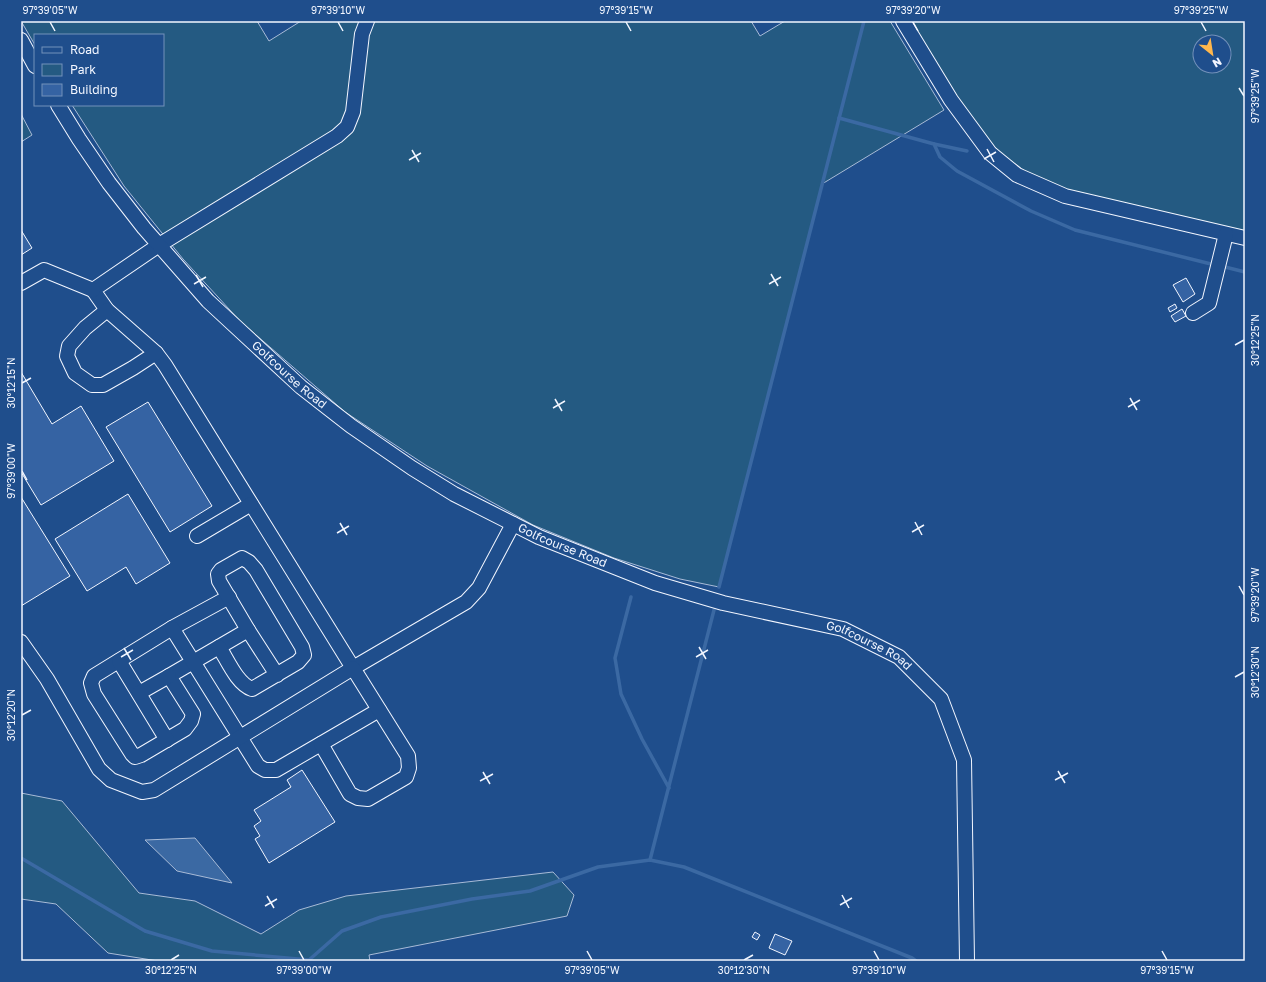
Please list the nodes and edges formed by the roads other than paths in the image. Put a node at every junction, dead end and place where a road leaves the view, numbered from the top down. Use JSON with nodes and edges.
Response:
{"nodes":[{"id":1,"x":367,"y":21,"type":"edge"},
{"id":2,"x":902,"y":21,"type":"edge"},
{"id":3,"x":21,"y":40,"type":"edge"},
{"id":4,"x":34,"y":64,"type":"edge"},
{"id":5,"x":59,"y":106,"type":"edge"},
{"id":6,"x":1226,"y":234,"type":"junction"},
{"id":7,"x":1245,"y":238,"type":"edge"},
{"id":8,"x":159,"y":245,"type":"junction"},
{"id":9,"x":21,"y":283,"type":"edge"},
{"id":10,"x":93,"y":290,"type":"junction"},
{"id":11,"x":107,"y":310,"type":"junction"},
{"id":12,"x":1193,"y":313,"type":"dead end"},
{"id":13,"x":156,"y":353,"type":"junction"},
{"id":14,"x":251,"y":504,"type":"junction"},
{"id":15,"x":513,"y":524,"type":"junction"},
{"id":16,"x":196,"y":536,"type":"dead end"},
{"id":17,"x":228,"y":597,"type":"junction"},
{"id":18,"x":172,"y":628,"type":"junction"},
{"id":19,"x":248,"y":630,"type":"junction"},
{"id":20,"x":21,"y":642,"type":"edge"},
{"id":21,"x":219,"y":646,"type":"junction"},
{"id":22,"x":119,"y":661,"type":"junction"},
{"id":23,"x":193,"y":661,"type":"junction"},
{"id":24,"x":353,"y":668,"type":"junction"},
{"id":25,"x":277,"y":675,"type":"junction"},
{"id":26,"x":169,"y":676,"type":"junction"},
{"id":27,"x":139,"y":693,"type":"junction"},
{"id":28,"x":379,"y":710,"type":"junction"},
{"id":29,"x":240,"y":738,"type":"junction"},
{"id":30,"x":167,"y":740,"type":"junction"},
{"id":31,"x":321,"y":744,"type":"junction"},
{"id":32,"x":967,"y":961,"type":"edge"}],
"edges":[{"from":1,"to":8,"type":"street"},
{"from":2,"to":6,"type":"street"},
{"from":3,"to":4,"type":"street"},
{"from":5,"to":8,"type":"street","name":"Golfcourse Road"},
{"from":6,"to":7,"type":"street"},
{"from":6,"to":12,"type":"street"},
{"from":8,"to":10,"type":"street"},
{"from":8,"to":15,"type":"street","name":"Golfcourse Road"},
{"from":9,"to":10,"type":"street"},
{"from":10,"to":11,"type":"street"},
{"from":11,"to":13,"type":"street"},
{"from":11,"to":13,"type":"street"},
{"from":13,"to":14,"type":"street"},
{"from":14,"to":16,"type":"street"},
{"from":14,"to":24,"type":"street"},
{"from":15,"to":24,"type":"street"},
{"from":15,"to":32,"type":"street","name":"Golfcourse Road"},
{"from":17,"to":18,"type":"street"},
{"from":17,"to":19,"type":"street"},
{"from":17,"to":25,"type":"street"},
{"from":18,"to":22,"type":"street"},
{"from":18,"to":23,"type":"street"},
{"from":19,"to":21,"type":"street"},
{"from":19,"to":25,"type":"street"},
{"from":20,"to":29,"type":"street"},
{"from":21,"to":23,"type":"street"},
{"from":21,"to":25,"type":"street"},
{"from":22,"to":27,"type":"street"},
{"from":22,"to":30,"type":"street"},
{"from":23,"to":26,"type":"street"},
{"from":23,"to":29,"type":"street"},
{"from":24,"to":28,"type":"street"},
{"from":24,"to":29,"type":"street"},
{"from":26,"to":27,"type":"street"},
{"from":26,"to":30,"type":"street"},
{"from":27,"to":30,"type":"street"},
{"from":28,"to":31,"type":"street"},
{"from":28,"to":31,"type":"street"},
{"from":29,"to":31,"type":"street"}]}
